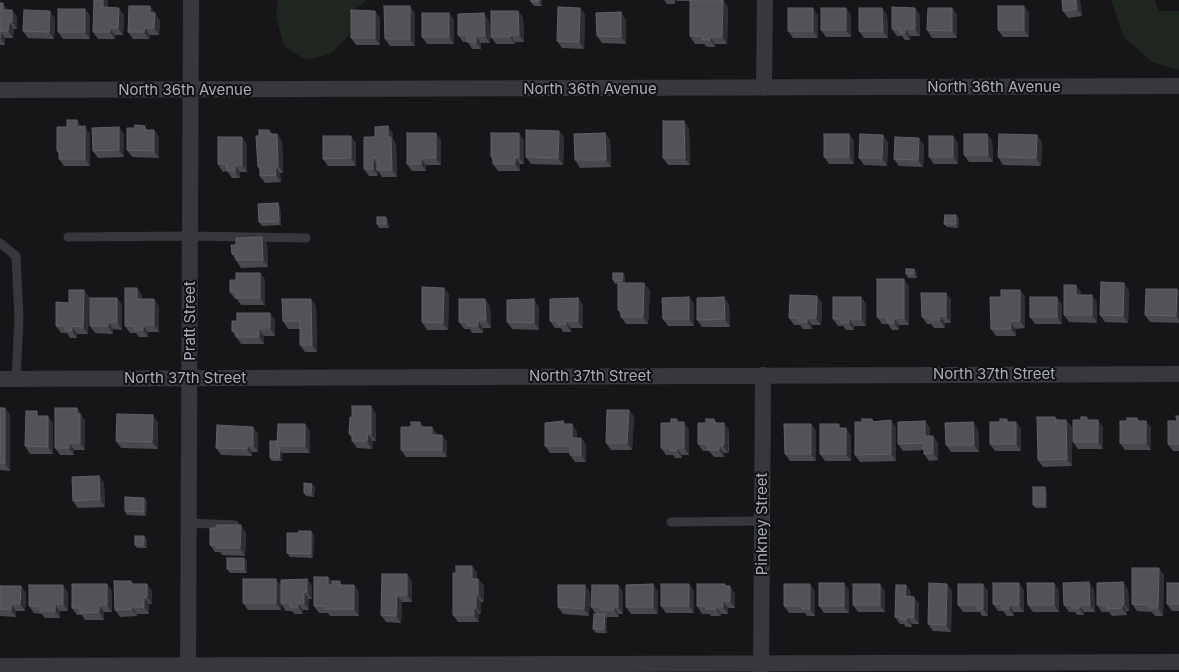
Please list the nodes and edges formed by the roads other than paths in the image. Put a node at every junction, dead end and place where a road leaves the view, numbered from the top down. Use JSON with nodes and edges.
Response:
{"nodes":[{"id":1,"x":191,"y":0,"type":"edge"},
{"id":2,"x":765,"y":0,"type":"edge"},
{"id":3,"x":1179,"y":86,"type":"edge"},
{"id":4,"x":764,"y":88,"type":"junction"},
{"id":5,"x":0,"y":90,"type":"edge"},
{"id":6,"x":191,"y":90,"type":"junction"},
{"id":7,"x":190,"y":236,"type":"junction"},
{"id":8,"x":68,"y":237,"type":"dead end"},
{"id":9,"x":306,"y":238,"type":"dead end"},
{"id":10,"x":0,"y":243,"type":"edge"},
{"id":11,"x":1179,"y":374,"type":"edge"},
{"id":12,"x":763,"y":375,"type":"junction"},
{"id":13,"x":8,"y":378,"type":"edge"},
{"id":14,"x":190,"y":378,"type":"junction"},
{"id":15,"x":762,"y":521,"type":"junction"},
{"id":16,"x":671,"y":522,"type":"dead end"},
{"id":17,"x":188,"y":523,"type":"junction"},
{"id":18,"x":236,"y":525,"type":"edge"},
{"id":19,"x":1179,"y":662,"type":"edge"},
{"id":20,"x":0,"y":666,"type":"edge"},
{"id":21,"x":761,"y":667,"type":"edge"},
{"id":22,"x":188,"y":669,"type":"edge"}],
"edges":[{"from":1,"to":6,"type":"street","name":"Pratt Street"},
{"from":2,"to":4,"type":"street"},
{"from":3,"to":4,"type":"street","name":"North 36th Avenue"},
{"from":4,"to":6,"type":"street","name":"North 36th Avenue"},
{"from":5,"to":6,"type":"street","name":"North 36th Avenue"},
{"from":6,"to":7,"type":"street","name":"Pratt Street"},
{"from":7,"to":8,"type":"lane"},
{"from":7,"to":9,"type":"lane"},
{"from":7,"to":14,"type":"street","name":"Pratt Street"},
{"from":10,"to":13,"type":"lane"},
{"from":11,"to":12,"type":"street","name":"North 37th Street"},
{"from":12,"to":14,"type":"street","name":"North 37th Street"},
{"from":12,"to":15,"type":"street","name":"Pinkney Street"},
{"from":13,"to":14,"type":"street","name":"North 37th Street"},
{"from":14,"to":17,"type":"street","name":"Pratt Street"},
{"from":15,"to":16,"type":"lane"},
{"from":15,"to":21,"type":"street","name":"Pinkney Street"},
{"from":17,"to":18,"type":"lane"},
{"from":17,"to":22,"type":"street","name":"Pratt Street"},
{"from":19,"to":21,"type":"street"},
{"from":20,"to":22,"type":"street"},
{"from":21,"to":22,"type":"street"}]}
